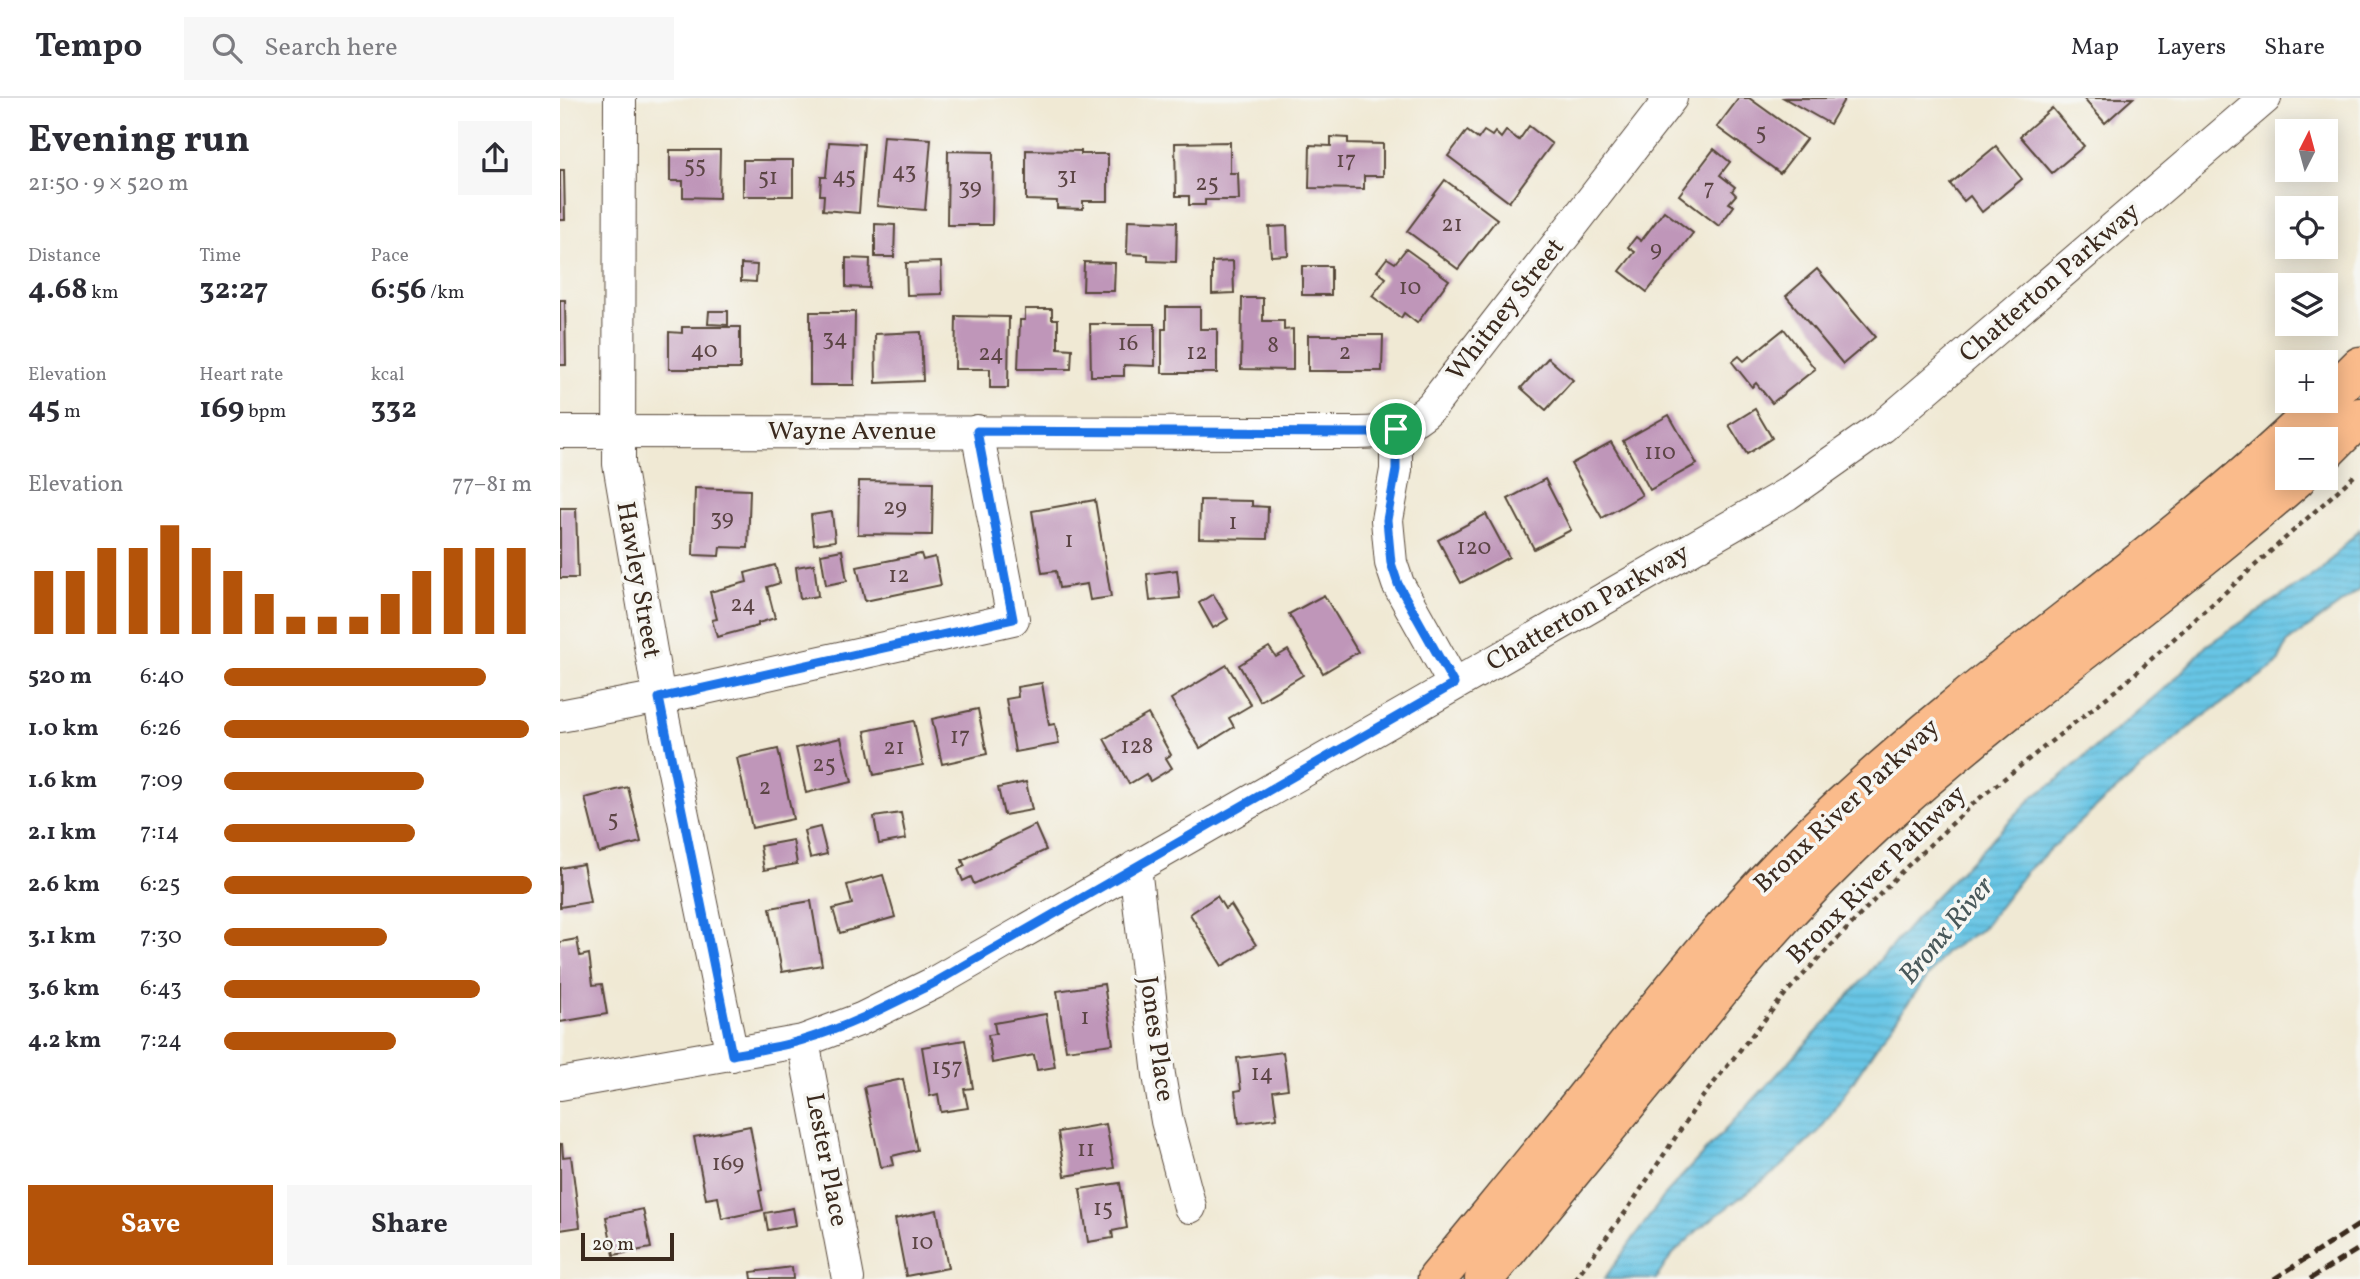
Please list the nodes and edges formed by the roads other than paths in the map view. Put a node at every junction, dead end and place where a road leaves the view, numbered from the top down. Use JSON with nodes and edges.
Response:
{"nodes":[{"id":1,"x":620,"y":98,"type":"edge"},
{"id":2,"x":1671,"y":98,"type":"edge"},
{"id":3,"x":2265,"y":98,"type":"edge"},
{"id":4,"x":2360,"y":366,"type":"edge"},
{"id":5,"x":2338,"y":387,"type":"edge"},
{"id":6,"x":2311,"y":413,"type":"edge"},
{"id":7,"x":2360,"y":417,"type":"edge"},
{"id":8,"x":1396,"y":429,"type":"junction"},
{"id":9,"x":977,"y":431,"type":"junction"},
{"id":10,"x":560,"y":432,"type":"edge"},
{"id":11,"x":618,"y":433,"type":"junction"},
{"id":12,"x":2338,"y":439,"type":"edge"},
{"id":13,"x":2283,"y":490,"type":"edge"},
{"id":14,"x":1454,"y":684,"type":"junction"},
{"id":15,"x":659,"y":698,"type":"junction"},
{"id":16,"x":560,"y":716,"type":"edge"},
{"id":17,"x":1135,"y":867,"type":"junction"},
{"id":18,"x":803,"y":1041,"type":"junction"},
{"id":19,"x":732,"y":1055,"type":"junction"},
{"id":20,"x":560,"y":1084,"type":"edge"},
{"id":21,"x":1190,"y":1207,"type":"dead end"},
{"id":22,"x":848,"y":1279,"type":"edge"},
{"id":23,"x":1437,"y":1279,"type":"edge"},
{"id":24,"x":1484,"y":1279,"type":"edge"}],
"edges":[{"from":1,"to":11,"type":"street","name":"Hawley Street"},
{"from":2,"to":8,"type":"street","name":"Whitney Street"},
{"from":3,"to":14,"type":"street","name":"Chatterton Parkway"},
{"from":4,"to":5,"type":"highway","name":"Bronx River Parkway"},
{"from":6,"to":23,"type":"highway","name":"Bronx River Parkway"},
{"from":7,"to":12,"type":"highway"},
{"from":8,"to":9,"type":"street","name":"Wayne Avenue"},
{"from":8,"to":14,"type":"street"},
{"from":9,"to":11,"type":"street","name":"Wayne Avenue"},
{"from":9,"to":15,"type":"street"},
{"from":10,"to":11,"type":"street","name":"Wayne Avenue"},
{"from":11,"to":15,"type":"street","name":"Hawley Street"},
{"from":13,"to":24,"type":"highway","name":"Bronx River Parkway"},
{"from":14,"to":17,"type":"street","name":"Chatterton Parkway"},
{"from":15,"to":16,"type":"street"},
{"from":15,"to":19,"type":"street","name":"Hawley Street"},
{"from":17,"to":18,"type":"street","name":"Chatterton Parkway"},
{"from":17,"to":21,"type":"street","name":"Jones Place"},
{"from":18,"to":19,"type":"street","name":"Chatterton Parkway"},
{"from":18,"to":22,"type":"street","name":"Lester Place"},
{"from":19,"to":20,"type":"street","name":"Chatterton Parkway"}]}
